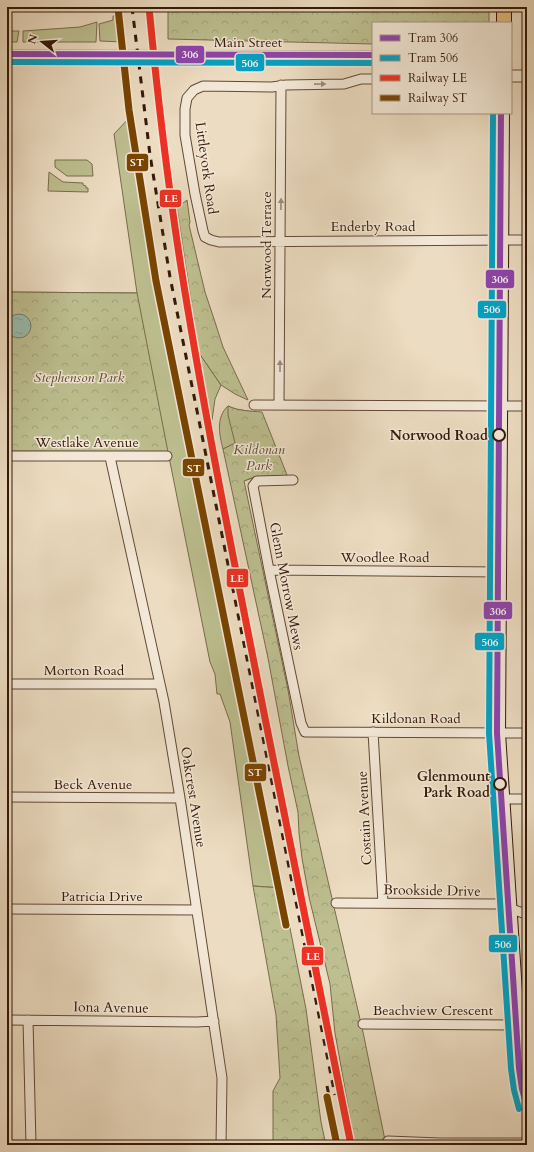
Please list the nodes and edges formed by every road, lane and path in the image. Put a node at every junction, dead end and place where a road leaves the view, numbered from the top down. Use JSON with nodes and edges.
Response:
{"nodes":[{"id":1,"x":504,"y":7,"type":"edge"},
{"id":2,"x":504,"y":22,"type":"edge"},
{"id":3,"x":7,"y":56,"type":"edge"},
{"id":4,"x":372,"y":58,"type":"edge"},
{"id":5,"x":512,"y":76,"type":"edge"},
{"id":6,"x":527,"y":76,"type":"edge"},
{"id":7,"x":372,"y":79,"type":"edge"},
{"id":8,"x":282,"y":85,"type":"junction"},
{"id":9,"x":503,"y":114,"type":"edge"},
{"id":10,"x":502,"y":240,"type":"junction"},
{"id":11,"x":527,"y":240,"type":"edge"},
{"id":12,"x":219,"y":242,"type":"joint"},
{"id":13,"x":280,"y":242,"type":"junction"},
{"id":14,"x":254,"y":405,"type":"dead end"},
{"id":15,"x":279,"y":405,"type":"junction"},
{"id":16,"x":502,"y":406,"type":"junction"},
{"id":17,"x":527,"y":406,"type":"edge"},
{"id":18,"x":7,"y":456,"type":"edge"},
{"id":19,"x":166,"y":456,"type":"dead end"},
{"id":20,"x":110,"y":457,"type":"junction"},
{"id":21,"x":293,"y":480,"type":"dead end"},
{"id":22,"x":269,"y":570,"type":"junction"},
{"id":23,"x":500,"y":572,"type":"junction"},
{"id":24,"x":7,"y":684,"type":"edge"},
{"id":25,"x":160,"y":684,"type":"junction"},
{"id":26,"x":305,"y":732,"type":"joint"},
{"id":27,"x":373,"y":732,"type":"junction"},
{"id":28,"x":499,"y":733,"type":"junction"},
{"id":29,"x":527,"y":733,"type":"edge"},
{"id":30,"x":7,"y":797,"type":"edge"},
{"id":31,"x":180,"y":798,"type":"junction"},
{"id":32,"x":503,"y":799,"type":"junction"},
{"id":33,"x":527,"y":799,"type":"edge"},
{"id":34,"x":336,"y":903,"type":"dead end"},
{"id":35,"x":383,"y":903,"type":"junction"},
{"id":36,"x":510,"y":908,"type":"junction"},
{"id":37,"x":7,"y":909,"type":"edge"},
{"id":38,"x":198,"y":910,"type":"junction"},
{"id":39,"x":527,"y":913,"type":"edge"},
{"id":40,"x":7,"y":1020,"type":"edge"},
{"id":41,"x":28,"y":1020,"type":"junction"},
{"id":42,"x":214,"y":1021,"type":"junction"},
{"id":43,"x":362,"y":1024,"type":"dead end"},
{"id":44,"x":522,"y":1025,"type":"edge"},
{"id":45,"x":527,"y":1099,"type":"edge"},
{"id":46,"x":388,"y":1141,"type":"dead end"},
{"id":47,"x":527,"y":1143,"type":"edge"},
{"id":48,"x":440,"y":1144,"type":"edge"},
{"id":49,"x":31,"y":1145,"type":"edge"},
{"id":50,"x":221,"y":1145,"type":"edge"}],
"edges":[{"from":1,"to":2,"type":"main road"},
{"from":3,"to":4,"type":"street","name":"Main Street","bridge":true},
{"from":5,"to":6,"type":"street"},
{"from":8,"to":7,"type":"street","one_way":true},
{"from":8,"to":12,"type":"street","name":"Littleyork Road"},
{"from":13,"to":8,"type":"street","name":"Norwood Terrace","one_way":true},
{"from":9,"to":10,"type":"main road"},
{"from":10,"to":11,"type":"street","name":"Enderby Road"},
{"from":10,"to":13,"type":"street","name":"Enderby Road"},
{"from":10,"to":16,"type":"main road"},
{"from":12,"to":13,"type":"street","name":"Enderby Road"},
{"from":15,"to":13,"type":"street","name":"Norwood Terrace","one_way":true},
{"from":14,"to":15,"type":"street"},
{"from":15,"to":16,"type":"street"},
{"from":16,"to":17,"type":"street"},
{"from":16,"to":23,"type":"main road"},
{"from":18,"to":20,"type":"street","name":"Westlake Avenue"},
{"from":19,"to":20,"type":"street","name":"Westlake Avenue"},
{"from":20,"to":25,"type":"street","name":"Oakcrest Avenue"},
{"from":21,"to":22,"type":"street","name":"Glenn Morrow Mews"},
{"from":22,"to":23,"type":"street","name":"Woodlee Road"},
{"from":22,"to":26,"type":"street","name":"Glenn Morrow Mews"},
{"from":23,"to":28,"type":"main road"},
{"from":24,"to":25,"type":"street","name":"Morton Road"},
{"from":25,"to":31,"type":"street","name":"Oakcrest Avenue"},
{"from":26,"to":27,"type":"street","name":"Kildonan Road"},
{"from":27,"to":28,"type":"street","name":"Kildonan Road"},
{"from":27,"to":35,"type":"street","name":"Costain Avenue"},
{"from":28,"to":29,"type":"street","name":"Kildonan Road"},
{"from":28,"to":32,"type":"main road"},
{"from":30,"to":31,"type":"street","name":"Beck Avenue"},
{"from":31,"to":38,"type":"street","name":"Oakcrest Avenue"},
{"from":32,"to":33,"type":"street"},
{"from":32,"to":36,"type":"main road"},
{"from":34,"to":35,"type":"street","name":"Brookside Drive"},
{"from":35,"to":36,"type":"street","name":"Brookside Drive"},
{"from":36,"to":39,"type":"street","name":"Brookside Drive"},
{"from":36,"to":44,"type":"main road"},
{"from":37,"to":38,"type":"street","name":"Patricia Drive"},
{"from":38,"to":42,"type":"street","name":"Oakcrest Avenue"},
{"from":40,"to":41,"type":"street","name":"Iona Avenue"},
{"from":41,"to":42,"type":"street","name":"Iona Avenue"},
{"from":41,"to":49,"type":"street"},
{"from":42,"to":50,"type":"street","name":"Oakcrest Avenue"},
{"from":43,"to":44,"type":"street","name":"Beachview Crescent"},
{"from":44,"to":45,"type":"main road"},
{"from":46,"to":48,"type":"street"},
{"from":47,"to":48,"type":"street"}]}
